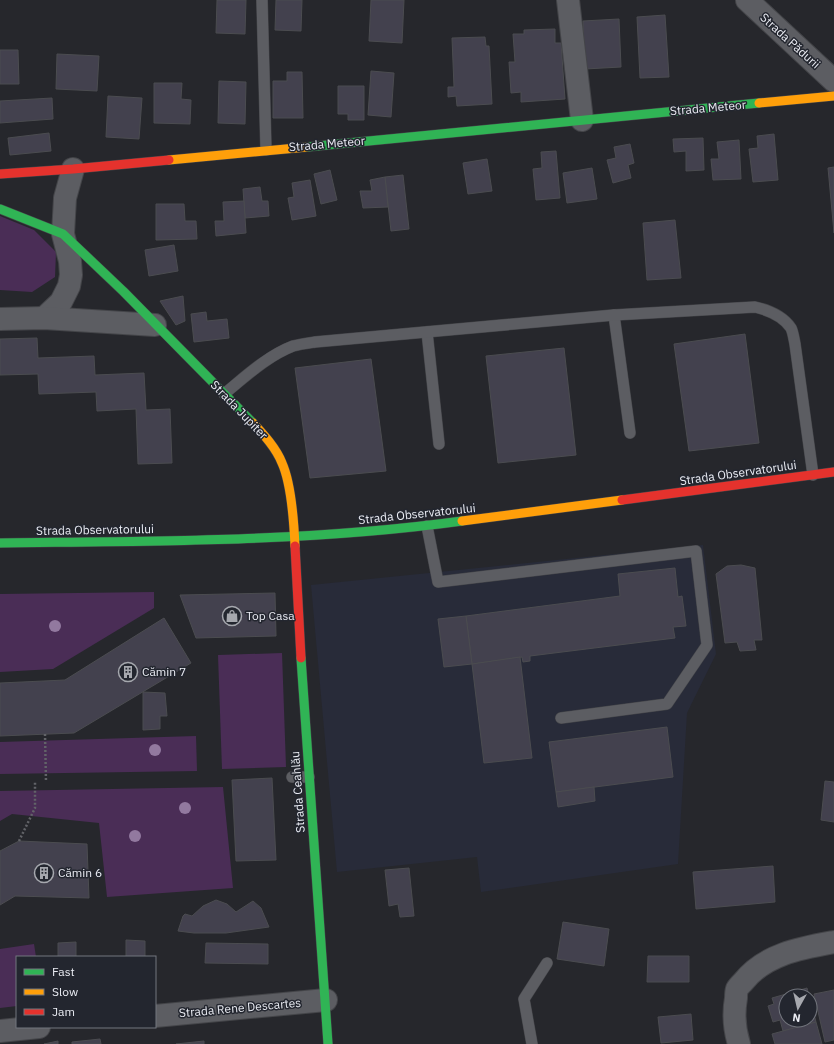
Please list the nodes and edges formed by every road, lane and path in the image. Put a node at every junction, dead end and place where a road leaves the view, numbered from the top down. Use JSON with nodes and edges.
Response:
{"nodes":[{"id":1,"x":262,"y":0,"type":"edge"},
{"id":2,"x":568,"y":0,"type":"edge"},
{"id":3,"x":747,"y":0,"type":"edge"},
{"id":4,"x":834,"y":81,"type":"edge"},
{"id":5,"x":834,"y":96,"type":"edge"},
{"id":6,"x":582,"y":120,"type":"junction"},
{"id":7,"x":266,"y":150,"type":"junction"},
{"id":8,"x":73,"y":169,"type":"junction"},
{"id":9,"x":0,"y":174,"type":"edge"},
{"id":10,"x":0,"y":209,"type":"edge"},
{"id":11,"x":64,"y":234,"type":"junction"},
{"id":12,"x":614,"y":315,"type":"junction"},
{"id":13,"x":0,"y":318,"type":"edge"},
{"id":14,"x":44,"y":318,"type":"junction"},
{"id":15,"x":155,"y":325,"type":"junction"},
{"id":16,"x":428,"y":332,"type":"junction"},
{"id":17,"x":224,"y":394,"type":"junction"},
{"id":18,"x":630,"y":433,"type":"dead end"},
{"id":19,"x":439,"y":444,"type":"dead end"},
{"id":20,"x":834,"y":472,"type":"edge"},
{"id":21,"x":813,"y":475,"type":"junction"},
{"id":22,"x":427,"y":526,"type":"junction"},
{"id":23,"x":294,"y":537,"type":"junction"},
{"id":24,"x":0,"y":543,"type":"edge"},
{"id":25,"x":561,"y":718,"type":"dead end"},
{"id":26,"x":45,"y":734,"type":"dead end"},
{"id":27,"x":292,"y":777,"type":"dead end"},
{"id":28,"x":309,"y":777,"type":"junction"},
{"id":29,"x":35,"y":781,"type":"dead end"},
{"id":30,"x":46,"y":782,"type":"dead end"},
{"id":31,"x":19,"y":841,"type":"dead end"},
{"id":32,"x":834,"y":942,"type":"edge"},
{"id":33,"x":547,"y":964,"type":"dead end"},
{"id":34,"x":326,"y":1000,"type":"junction"},
{"id":35,"x":156,"y":1016,"type":"edge"},
{"id":36,"x":29,"y":1028,"type":"edge"},
{"id":37,"x":0,"y":1031,"type":"edge"},
{"id":38,"x":328,"y":1044,"type":"edge"},
{"id":39,"x":532,"y":1044,"type":"edge"},
{"id":40,"x":739,"y":1044,"type":"edge"}],
"edges":[{"from":1,"to":7,"type":"lane"},
{"from":2,"to":6,"type":"street"},
{"from":3,"to":4,"type":"street","name":"Strada Pădurii"},
{"from":5,"to":6,"type":"street","name":"Strada Meteor"},
{"from":6,"to":7,"type":"street","name":"Strada Meteor"},
{"from":7,"to":8,"type":"street","name":"Strada Meteor"},
{"from":8,"to":9,"type":"street","name":"Strada Meteor"},
{"from":8,"to":11,"type":"street"},
{"from":10,"to":11,"type":"street","name":"Strada Jupiter"},
{"from":11,"to":14,"type":"street"},
{"from":11,"to":15,"type":"street","name":"Strada Jupiter"},
{"from":12,"to":16,"type":"lane"},
{"from":12,"to":18,"type":"lane"},
{"from":12,"to":21,"type":"lane"},
{"from":13,"to":14,"type":"street"},
{"from":14,"to":15,"type":"street"},
{"from":15,"to":17,"type":"street","name":"Strada Jupiter"},
{"from":16,"to":17,"type":"lane"},
{"from":16,"to":19,"type":"lane"},
{"from":17,"to":23,"type":"street","name":"Strada Jupiter"},
{"from":20,"to":21,"type":"street","name":"Strada Observatorului"},
{"from":21,"to":22,"type":"street","name":"Strada Observatorului"},
{"from":22,"to":23,"type":"street","name":"Strada Observatorului"},
{"from":22,"to":25,"type":"lane"},
{"from":23,"to":24,"type":"street","name":"Strada Observatorului"},
{"from":23,"to":28,"type":"street","name":"Strada Ceahlău"},
{"from":26,"to":30,"type":"path"},
{"from":27,"to":28,"type":"lane"},
{"from":28,"to":34,"type":"street","name":"Strada Ceahlău"},
{"from":29,"to":31,"type":"path"},
{"from":32,"to":40,"type":"street"},
{"from":33,"to":39,"type":"lane"},
{"from":34,"to":35,"type":"street","name":"Strada Rene Descartes"},
{"from":34,"to":38,"type":"street","name":"Strada Ceahlău"},
{"from":36,"to":37,"type":"street"}]}
